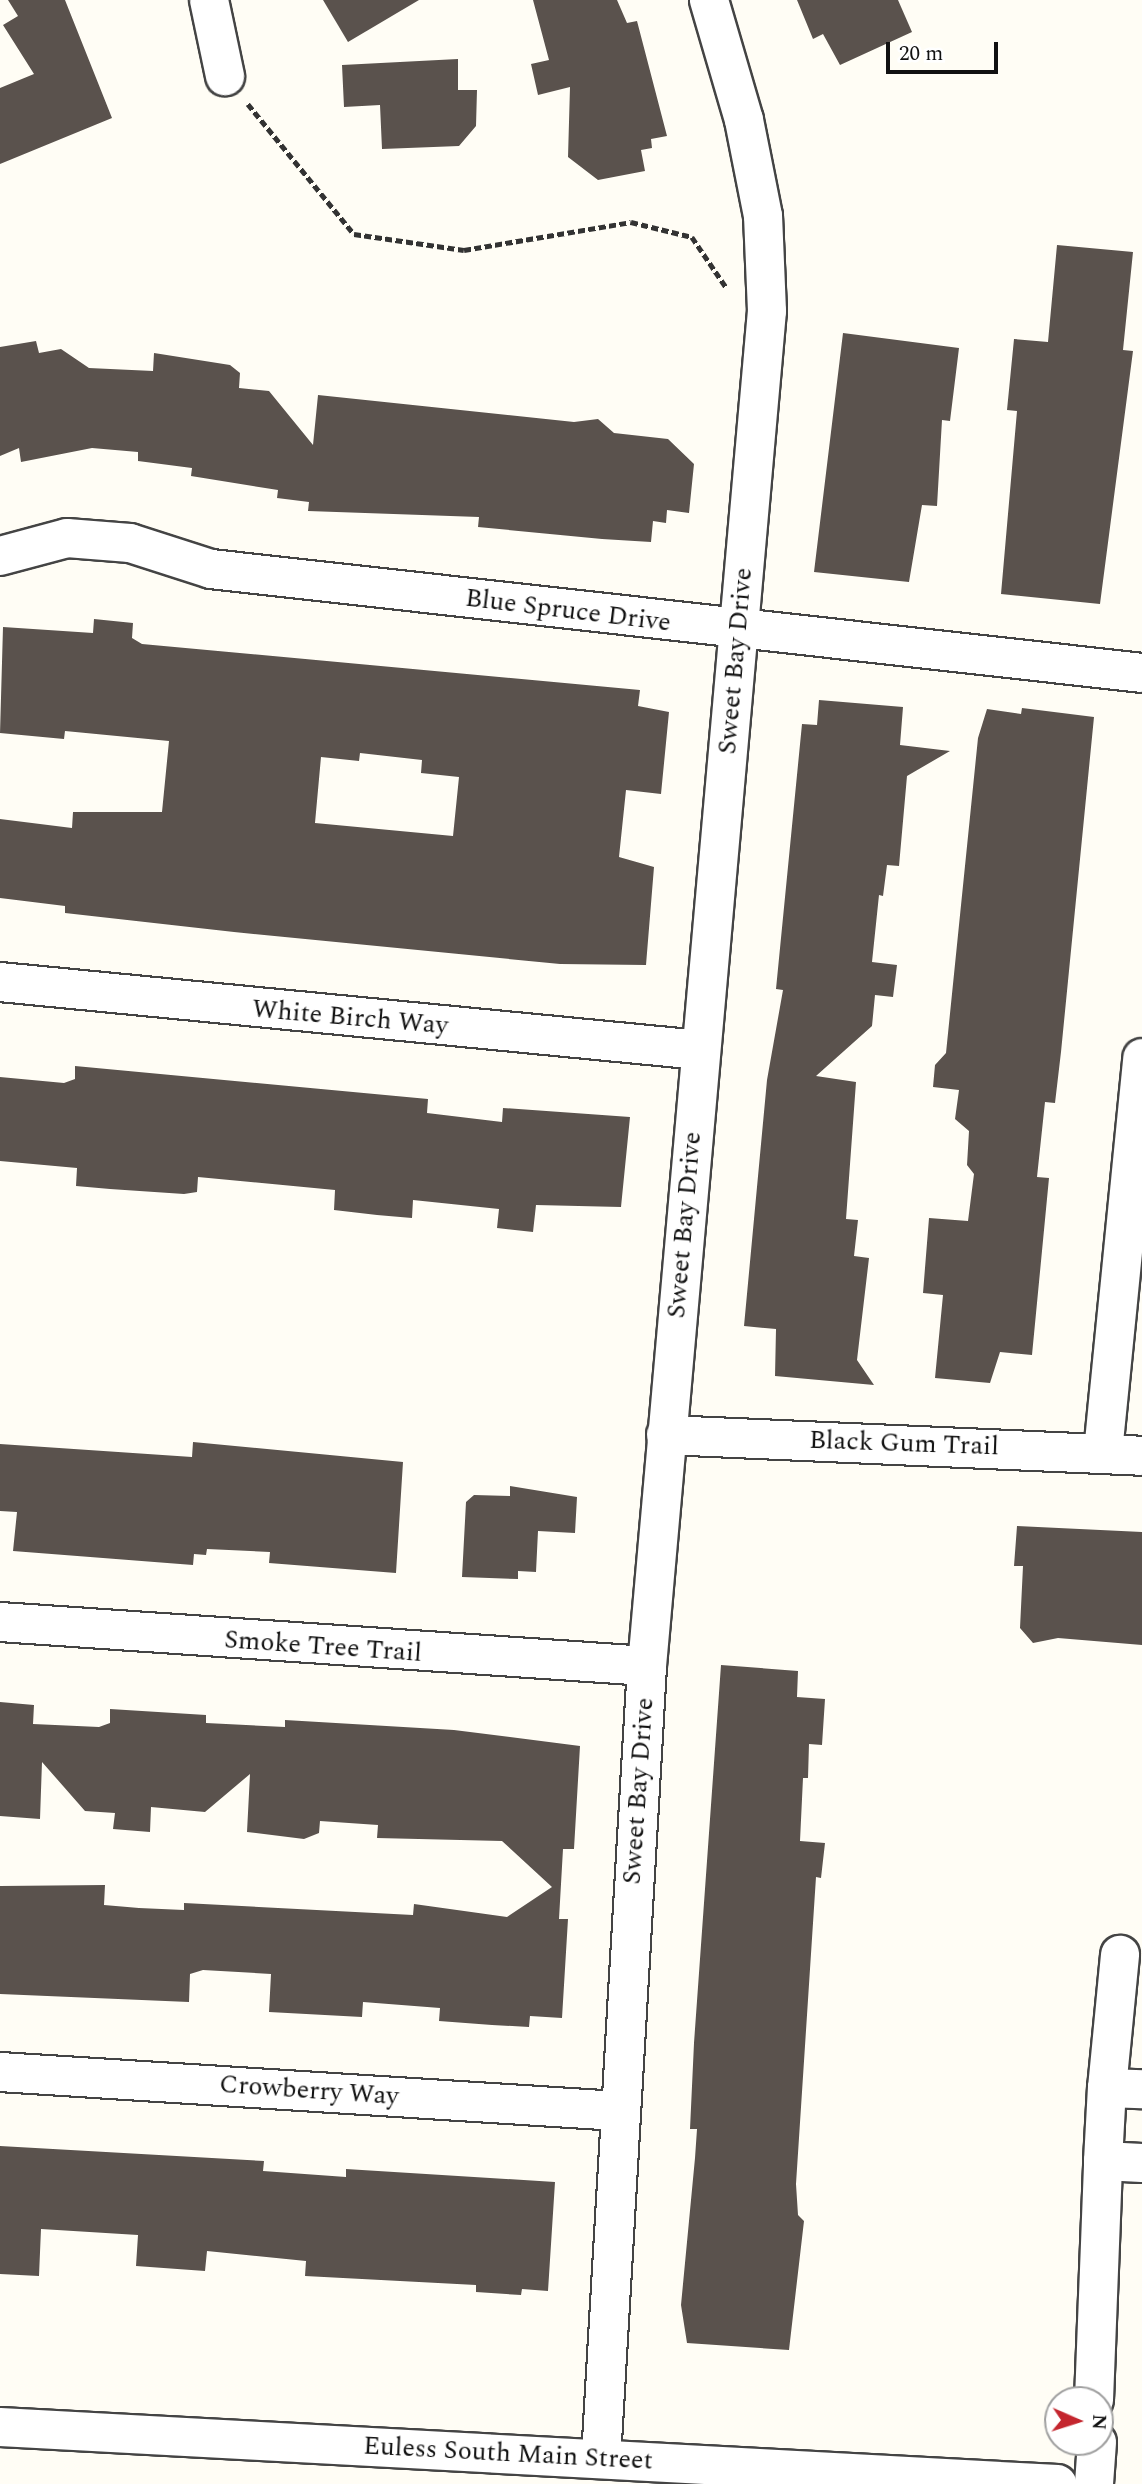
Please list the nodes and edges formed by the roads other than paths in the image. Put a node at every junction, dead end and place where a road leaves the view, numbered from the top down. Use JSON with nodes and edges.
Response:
{"nodes":[{"id":1,"x":209,"y":0,"type":"edge"},
{"id":2,"x":709,"y":0,"type":"edge"},
{"id":3,"x":225,"y":76,"type":"road end"},
{"id":4,"x":0,"y":556,"type":"edge"},
{"id":5,"x":739,"y":631,"type":"junction"},
{"id":6,"x":1142,"y":673,"type":"edge"},
{"id":7,"x":0,"y":982,"type":"edge"},
{"id":8,"x":700,"y":1050,"type":"junction"},
{"id":9,"x":1142,"y":1058,"type":"edge"},
{"id":10,"x":666,"y":1435,"type":"junction"},
{"id":11,"x":1103,"y":1452,"type":"junction"},
{"id":12,"x":1142,"y":1456,"type":"edge"},
{"id":13,"x":0,"y":1622,"type":"edge"},
{"id":14,"x":647,"y":1666,"type":"junction"},
{"id":15,"x":1120,"y":1955,"type":"dead end"},
{"id":16,"x":1129,"y":2047,"type":"edge"},
{"id":17,"x":0,"y":2072,"type":"edge"},
{"id":18,"x":1125,"y":2088,"type":"edge"},
{"id":19,"x":618,"y":2110,"type":"junction"},
{"id":20,"x":1103,"y":2161,"type":"junction"},
{"id":21,"x":1142,"y":2163,"type":"edge"},
{"id":22,"x":1095,"y":2386,"type":"edge"},
{"id":23,"x":0,"y":2427,"type":"edge"},
{"id":24,"x":1096,"y":2456,"type":"edge"},
{"id":25,"x":601,"y":2459,"type":"junction"},
{"id":26,"x":1057,"y":2484,"type":"edge"},
{"id":27,"x":1094,"y":2484,"type":"edge"}],
"edges":[{"from":1,"to":3,"type":"street"},
{"from":2,"to":5,"type":"street","name":"Sweet Bay Drive"},
{"from":4,"to":5,"type":"street","name":"Blue Spruce Drive"},
{"from":5,"to":6,"type":"street","name":"Blue Spruce Drive"},
{"from":5,"to":8,"type":"street","name":"Sweet Bay Drive"},
{"from":7,"to":8,"type":"street","name":"White Birch Way"},
{"from":8,"to":10,"type":"street","name":"Sweet Bay Drive"},
{"from":9,"to":11,"type":"street"},
{"from":10,"to":11,"type":"street","name":"Black Gum Trail"},
{"from":10,"to":14,"type":"street","name":"Sweet Bay Drive"},
{"from":11,"to":12,"type":"street","name":"Black Gum Trail"},
{"from":13,"to":14,"type":"street","name":"Smoke Tree Trail"},
{"from":14,"to":19,"type":"street","name":"Sweet Bay Drive"},
{"from":15,"to":16,"type":"street"},
{"from":16,"to":18,"type":"street"},
{"from":17,"to":19,"type":"street","name":"Crowberry Way"},
{"from":18,"to":20,"type":"street"},
{"from":19,"to":25,"type":"street","name":"Sweet Bay Drive"},
{"from":20,"to":21,"type":"street"},
{"from":20,"to":22,"type":"street"},
{"from":23,"to":25,"type":"street","name":"Euless South Main Street"},
{"from":24,"to":27,"type":"street"},
{"from":25,"to":26,"type":"street","name":"Euless South Main Street"}]}
